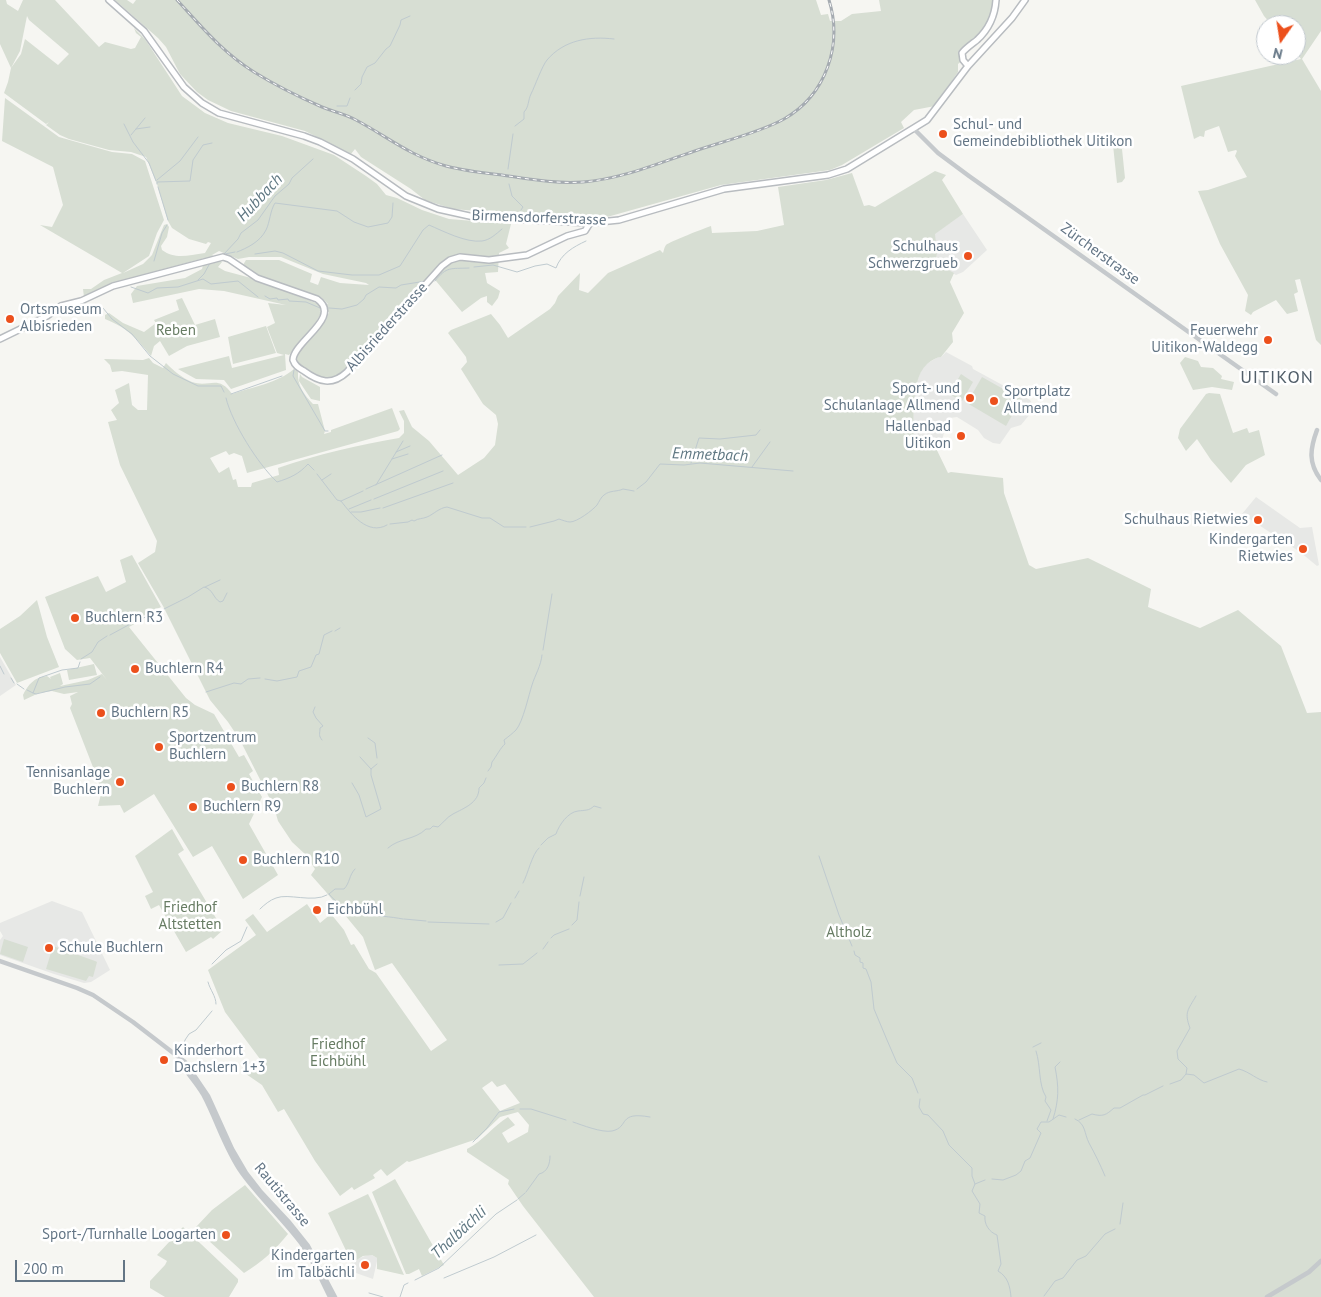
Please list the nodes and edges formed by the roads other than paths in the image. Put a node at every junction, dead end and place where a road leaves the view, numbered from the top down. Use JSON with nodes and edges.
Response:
{"nodes":[{"id":1,"x":109,"y":0,"type":"edge"},
{"id":2,"x":996,"y":0,"type":"edge"},
{"id":3,"x":1025,"y":0,"type":"edge"},
{"id":4,"x":968,"y":66,"type":"junction"},
{"id":5,"x":914,"y":130,"type":"junction"},
{"id":6,"x":590,"y":223,"type":"junction"},
{"id":7,"x":0,"y":339,"type":"edge"},
{"id":8,"x":1276,"y":394,"type":"dead end"},
{"id":9,"x":1317,"y":430,"type":"dead end"},
{"id":10,"x":1321,"y":480,"type":"edge"},
{"id":11,"x":0,"y":961,"type":"edge"},
{"id":12,"x":291,"y":1227,"type":"junction"},
{"id":13,"x":1321,"y":1260,"type":"edge"},
{"id":14,"x":330,"y":1297,"type":"edge"},
{"id":15,"x":335,"y":1297,"type":"edge"},
{"id":16,"x":1267,"y":1297,"type":"edge"}],
"edges":[{"from":1,"to":6,"type":"main road","name":"Birmensdorferstrasse"},
{"from":2,"to":4,"type":"main road"},
{"from":3,"to":4,"type":"main road","name":"Birmensdorferstrasse"},
{"from":4,"to":5,"type":"main road","name":"Birmensdorferstrasse"},
{"from":5,"to":6,"type":"main road","name":"Birmensdorferstrasse"},
{"from":5,"to":8,"type":"street","name":"Zürcherstrasse"},
{"from":6,"to":7,"type":"main road","name":"Albisriederstrasse"},
{"from":9,"to":10,"type":"street"},
{"from":11,"to":12,"type":"street","name":"Rautistrasse"},
{"from":12,"to":14,"type":"street","name":"Rautistrasse"},
{"from":12,"to":15,"type":"street","name":"Rautistrasse"},
{"from":13,"to":16,"type":"street"}]}
